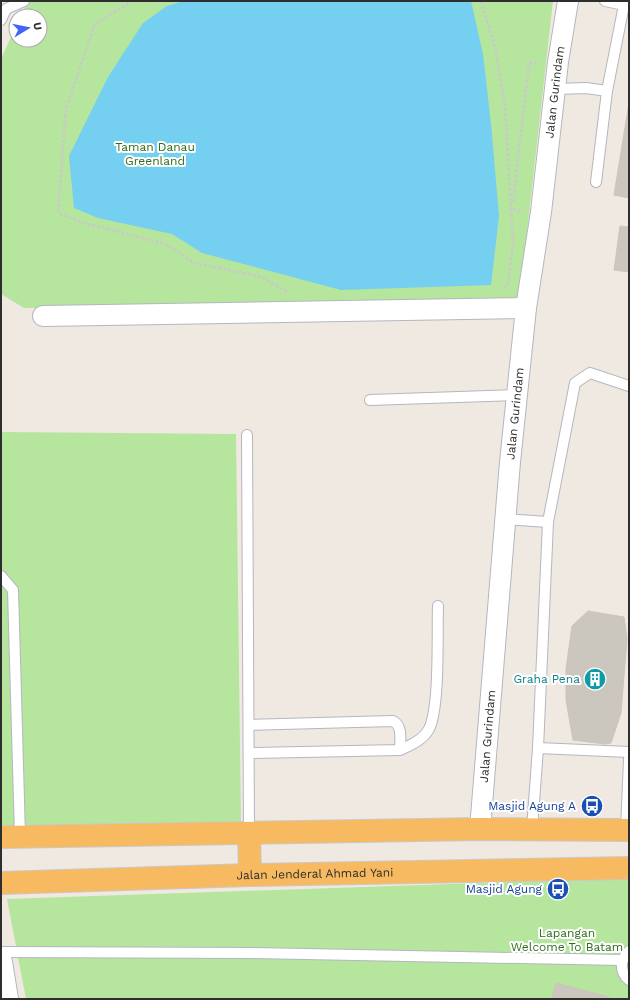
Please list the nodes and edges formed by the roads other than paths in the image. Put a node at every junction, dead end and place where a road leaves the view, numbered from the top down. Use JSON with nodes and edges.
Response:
{"nodes":[{"id":1,"x":24,"y":1,"type":"edge"},
{"id":2,"x":568,"y":1,"type":"edge"},
{"id":3,"x":605,"y":1,"type":"edge"},
{"id":4,"x":627,"y":6,"type":"edge"},
{"id":5,"x":1,"y":20,"type":"edge"},
{"id":6,"x":555,"y":89,"type":"junction"},
{"id":7,"x":607,"y":91,"type":"junction"},
{"id":8,"x":596,"y":182,"type":"dead end"},
{"id":9,"x":526,"y":308,"type":"junction"},
{"id":10,"x":43,"y":316,"type":"dead end"},
{"id":11,"x":629,"y":386,"type":"edge"},
{"id":12,"x":517,"y":395,"type":"junction"},
{"id":13,"x":370,"y":400,"type":"dead end"},
{"id":14,"x":247,"y":435,"type":"dead end"},
{"id":15,"x":506,"y":519,"type":"junction"},
{"id":16,"x":548,"y":522,"type":"junction"},
{"id":17,"x":1,"y":576,"type":"edge"},
{"id":18,"x":438,"y":606,"type":"dead end"},
{"id":19,"x":249,"y":725,"type":"junction"},
{"id":20,"x":538,"y":748,"type":"junction"},
{"id":21,"x":400,"y":750,"type":"junction"},
{"id":22,"x":629,"y":752,"type":"edge"},
{"id":23,"x":249,"y":753,"type":"junction"},
{"id":24,"x":629,"y":760,"type":"edge"},
{"id":25,"x":480,"y":828,"type":"junction"},
{"id":26,"x":532,"y":830,"type":"junction"},
{"id":27,"x":628,"y":830,"type":"edge"},
{"id":28,"x":249,"y":833,"type":"junction"},
{"id":29,"x":10,"y":836,"type":"edge"},
{"id":30,"x":629,"y":868,"type":"edge"},
{"id":31,"x":250,"y":875,"type":"junction"},
{"id":32,"x":1,"y":883,"type":"edge"},
{"id":33,"x":629,"y":951,"type":"edge"},
{"id":34,"x":1,"y":952,"type":"edge"},
{"id":35,"x":622,"y":960,"type":"junction"},
{"id":36,"x":1,"y":962,"type":"edge"},
{"id":37,"x":629,"y":980,"type":"edge"},
{"id":38,"x":7,"y":999,"type":"edge"}],
"edges":[{"from":1,"to":5,"type":"lane"},
{"from":2,"to":6,"type":"street","name":"Jalan Gurindam"},
{"from":3,"to":4,"type":"lane"},
{"from":4,"to":7,"type":"lane"},
{"from":6,"to":7,"type":"lane"},
{"from":6,"to":9,"type":"street","name":"Jalan Gurindam"},
{"from":7,"to":8,"type":"lane"},
{"from":9,"to":10,"type":"street"},
{"from":9,"to":12,"type":"street","name":"Jalan Gurindam"},
{"from":11,"to":16,"type":"lane"},
{"from":12,"to":13,"type":"lane"},
{"from":12,"to":15,"type":"street","name":"Jalan Gurindam"},
{"from":14,"to":19,"type":"lane"},
{"from":15,"to":16,"type":"lane"},
{"from":15,"to":25,"type":"street","name":"Jalan Gurindam"},
{"from":16,"to":20,"type":"lane"},
{"from":17,"to":29,"type":"lane"},
{"from":18,"to":21,"type":"lane"},
{"from":19,"to":21,"type":"lane"},
{"from":19,"to":23,"type":"lane"},
{"from":20,"to":22,"type":"lane"},
{"from":20,"to":26,"type":"lane"},
{"from":21,"to":23,"type":"lane"},
{"from":23,"to":28,"type":"lane"},
{"from":24,"to":27,"type":"lane"},
{"from":25,"to":26,"type":"highway"},
{"from":25,"to":28,"type":"highway"},
{"from":26,"to":27,"type":"highway"},
{"from":28,"to":29,"type":"highway"},
{"from":28,"to":31,"type":"highway"},
{"from":30,"to":31,"type":"highway","name":"Jalan Jenderal Ahmad Yani"},
{"from":31,"to":32,"type":"highway","name":"Jalan Jenderal Ahmad Yani"},
{"from":33,"to":35,"type":"lane"},
{"from":34,"to":35,"type":"lane"},
{"from":35,"to":37,"type":"lane"},
{"from":36,"to":38,"type":"street"}]}
